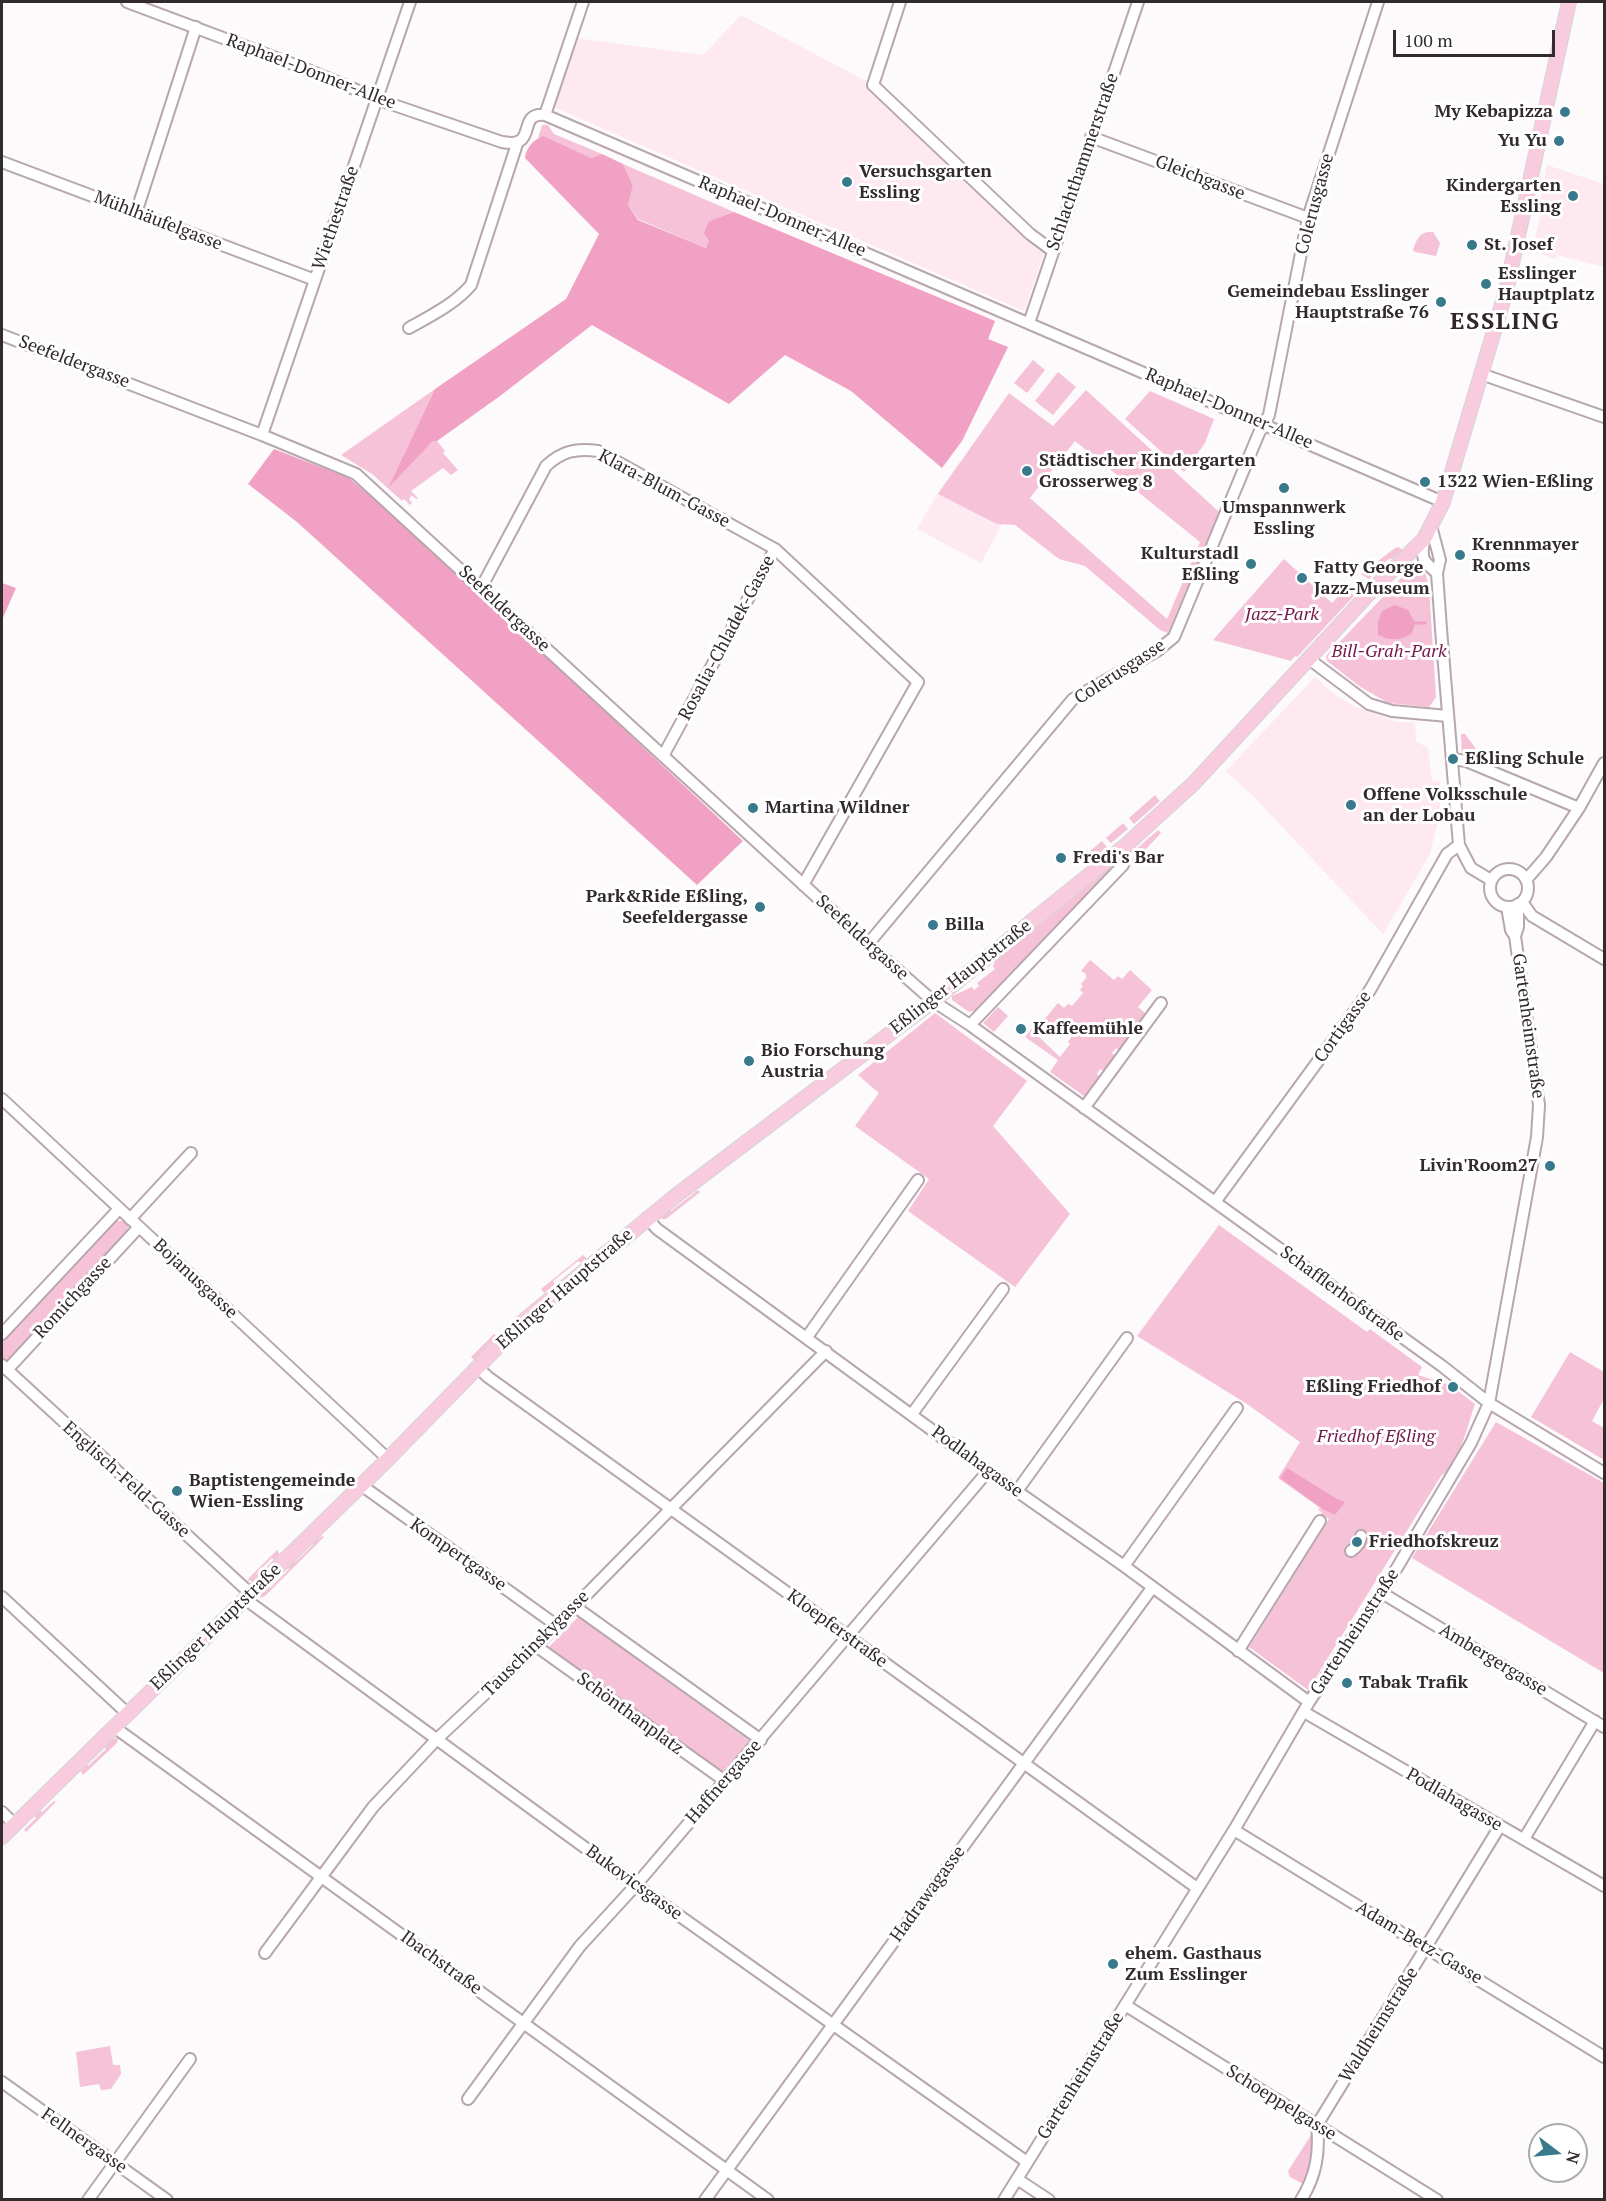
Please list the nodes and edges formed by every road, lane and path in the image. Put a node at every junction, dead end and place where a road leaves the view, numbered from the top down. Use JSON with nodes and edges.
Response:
{"nodes":[{"id":1,"x":127,"y":2,"type":"edge"},
{"id":2,"x":410,"y":2,"type":"edge"},
{"id":3,"x":583,"y":2,"type":"edge"},
{"id":4,"x":900,"y":2,"type":"edge"},
{"id":5,"x":1138,"y":2,"type":"edge"},
{"id":6,"x":1378,"y":2,"type":"edge"},
{"id":7,"x":1569,"y":2,"type":"edge"},
{"id":8,"x":195,"y":27,"type":"junction"},
{"id":9,"x":378,"y":98,"type":"junction"},
{"id":10,"x":545,"y":115,"type":"junction"},
{"id":11,"x":1091,"y":137,"type":"junction"},
{"id":12,"x":518,"y":144,"type":"junction"},
{"id":13,"x":2,"y":162,"type":"edge"},
{"id":14,"x":136,"y":213,"type":"junction"},
{"id":15,"x":1308,"y":218,"type":"junction"},
{"id":16,"x":1053,"y":251,"type":"junction"},
{"id":17,"x":315,"y":280,"type":"junction"},
{"id":18,"x":1029,"y":324,"type":"junction"},
{"id":19,"x":409,"y":327,"type":"dead end"},
{"id":20,"x":2,"y":335,"type":"edge"},
{"id":21,"x":1481,"y":374,"type":"junction"},
{"id":22,"x":1605,"y":417,"type":"edge"},
{"id":23,"x":1265,"y":425,"type":"junction"},
{"id":24,"x":262,"y":435,"type":"junction"},
{"id":25,"x":1443,"y":502,"type":"junction"},
{"id":26,"x":1431,"y":526,"type":"junction"},
{"id":27,"x":1424,"y":539,"type":"junction"},
{"id":28,"x":775,"y":549,"type":"junction"},
{"id":29,"x":1424,"y":562,"type":"junction"},
{"id":30,"x":1400,"y":563,"type":"junction"},
{"id":31,"x":1437,"y":573,"type":"junction"},
{"id":32,"x":481,"y":588,"type":"junction"},
{"id":33,"x":1309,"y":659,"type":"junction"},
{"id":34,"x":1448,"y":716,"type":"junction"},
{"id":35,"x":663,"y":756,"type":"junction"},
{"id":36,"x":1453,"y":759,"type":"junction"},
{"id":37,"x":1605,"y":763,"type":"edge"},
{"id":38,"x":1579,"y":808,"type":"junction"},
{"id":39,"x":1459,"y":845,"type":"junction"},
{"id":40,"x":1125,"y":846,"type":"junction"},
{"id":41,"x":1491,"y":880,"type":"junction"},
{"id":42,"x":1526,"y":880,"type":"junction"},
{"id":43,"x":803,"y":885,"type":"junction"},
{"id":44,"x":1516,"y":904,"type":"junction"},
{"id":45,"x":868,"y":944,"type":"junction"},
{"id":46,"x":1605,"y":959,"type":"edge"},
{"id":47,"x":933,"y":1001,"type":"junction"},
{"id":48,"x":1161,"y":1003,"type":"dead end"},
{"id":49,"x":970,"y":1025,"type":"junction"},
{"id":50,"x":2,"y":1099,"type":"edge"},
{"id":51,"x":1084,"y":1108,"type":"junction"},
{"id":52,"x":191,"y":1153,"type":"dead end"},
{"id":53,"x":918,"y":1180,"type":"dead end"},
{"id":54,"x":1215,"y":1202,"type":"junction"},
{"id":55,"x":119,"y":1209,"type":"junction"},
{"id":56,"x":647,"y":1218,"type":"junction"},
{"id":57,"x":130,"y":1219,"type":"junction"},
{"id":58,"x":139,"y":1227,"type":"junction"},
{"id":59,"x":1003,"y":1289,"type":"dead end"},
{"id":60,"x":2,"y":1334,"type":"edge"},
{"id":61,"x":807,"y":1337,"type":"junction"},
{"id":62,"x":1128,"y":1338,"type":"dead end"},
{"id":63,"x":826,"y":1351,"type":"junction"},
{"id":64,"x":4,"y":1368,"type":"edge"},
{"id":65,"x":478,"y":1368,"type":"junction"},
{"id":66,"x":1489,"y":1403,"type":"junction"},
{"id":67,"x":1237,"y":1408,"type":"dead end"},
{"id":68,"x":912,"y":1414,"type":"junction"},
{"id":69,"x":388,"y":1459,"type":"junction"},
{"id":70,"x":988,"y":1471,"type":"junction"},
{"id":71,"x":1605,"y":1473,"type":"edge"},
{"id":72,"x":361,"y":1485,"type":"junction"},
{"id":73,"x":1017,"y":1491,"type":"junction"},
{"id":74,"x":672,"y":1509,"type":"junction"},
{"id":75,"x":1320,"y":1521,"type":"dead end"},
{"id":76,"x":1361,"y":1536,"type":"dead end"},
{"id":77,"x":1351,"y":1551,"type":"dead end"},
{"id":78,"x":1124,"y":1566,"type":"junction"},
{"id":79,"x":1152,"y":1588,"type":"junction"},
{"id":80,"x":1382,"y":1593,"type":"junction"},
{"id":81,"x":248,"y":1596,"type":"junction"},
{"id":82,"x":2,"y":1597,"type":"edge"},
{"id":83,"x":574,"y":1606,"type":"junction"},
{"id":84,"x":556,"y":1625,"type":"junction"},
{"id":85,"x":846,"y":1636,"type":"junction"},
{"id":86,"x":536,"y":1646,"type":"junction"},
{"id":87,"x":1238,"y":1652,"type":"junction"},
{"id":88,"x":1307,"y":1707,"type":"junction"},
{"id":89,"x":128,"y":1714,"type":"junction"},
{"id":90,"x":1600,"y":1724,"type":"edge"},
{"id":91,"x":114,"y":1727,"type":"junction"},
{"id":92,"x":437,"y":1739,"type":"junction"},
{"id":93,"x":761,"y":1740,"type":"junction"},
{"id":94,"x":1023,"y":1764,"type":"junction"},
{"id":95,"x":725,"y":1781,"type":"junction"},
{"id":96,"x":2,"y":1812,"type":"edge"},
{"id":97,"x":14,"y":1824,"type":"junction"},
{"id":98,"x":1500,"y":1826,"type":"junction"},
{"id":99,"x":1234,"y":1830,"type":"junction"},
{"id":100,"x":2,"y":1837,"type":"edge"},
{"id":101,"x":1524,"y":1839,"type":"junction"},
{"id":102,"x":321,"y":1877,"type":"junction"},
{"id":103,"x":636,"y":1885,"type":"junction"},
{"id":104,"x":1605,"y":1886,"type":"edge"},
{"id":105,"x":1197,"y":1888,"type":"junction"},
{"id":106,"x":1427,"y":1947,"type":"junction"},
{"id":107,"x":265,"y":1953,"type":"dead end"},
{"id":108,"x":1125,"y":2005,"type":"junction"},
{"id":109,"x":525,"y":2023,"type":"junction"},
{"id":110,"x":831,"y":2025,"type":"junction"},
{"id":111,"x":1605,"y":2056,"type":"edge"},
{"id":112,"x":189,"y":2060,"type":"dead end"},
{"id":113,"x":2,"y":2082,"type":"edge"},
{"id":114,"x":468,"y":2098,"type":"dead end"},
{"id":115,"x":1317,"y":2125,"type":"junction"},
{"id":116,"x":114,"y":2162,"type":"junction"},
{"id":117,"x":1027,"y":2162,"type":"junction"},
{"id":118,"x":726,"y":2170,"type":"junction"},
{"id":119,"x":1017,"y":2179,"type":"junction"},
{"id":120,"x":88,"y":2199,"type":"edge"},
{"id":121,"x":167,"y":2199,"type":"edge"},
{"id":122,"x":705,"y":2199,"type":"edge"},
{"id":123,"x":768,"y":2199,"type":"edge"},
{"id":124,"x":1004,"y":2199,"type":"edge"},
{"id":125,"x":1049,"y":2199,"type":"edge"},
{"id":126,"x":1301,"y":2199,"type":"edge"},
{"id":127,"x":1437,"y":2199,"type":"edge"}],
"edges":[{"from":1,"to":8,"type":"street","name":"Raphael-Donner-Allee"},
{"from":2,"to":9,"type":"street","name":"Wiethestraße"},
{"from":3,"to":10,"type":"street"},
{"from":4,"to":16,"type":"street"},
{"from":5,"to":11,"type":"street","name":"Schlachthammerstraße"},
{"from":6,"to":15,"type":"street","name":"Colerusgasse"},
{"from":7,"to":21,"type":"main road","name":"Eßlinger Hauptstraße"},
{"from":8,"to":9,"type":"street","name":"Raphael-Donner-Allee"},
{"from":8,"to":14,"type":"street"},
{"from":9,"to":12,"type":"street","name":"Raphael-Donner-Allee"},
{"from":9,"to":17,"type":"street","name":"Wiethestraße"},
{"from":10,"to":12,"type":"street"},
{"from":10,"to":18,"type":"street","name":"Raphael-Donner-Allee"},
{"from":11,"to":15,"type":"street","name":"Gleichgasse"},
{"from":11,"to":16,"type":"street","name":"Schlachthammerstraße"},
{"from":12,"to":19,"type":"street"},
{"from":13,"to":14,"type":"street","name":"Mühlhäufelgasse"},
{"from":14,"to":17,"type":"street","name":"Mühlhäufelgasse"},
{"from":15,"to":23,"type":"street","name":"Colerusgasse"},
{"from":16,"to":18,"type":"street","name":"Schlachthammerstraße"},
{"from":17,"to":24,"type":"street","name":"Wiethestraße"},
{"from":18,"to":23,"type":"street","name":"Raphael-Donner-Allee"},
{"from":20,"to":24,"type":"street","name":"Seefeldergasse"},
{"from":21,"to":22,"type":"street"},
{"from":21,"to":25,"type":"main road","name":"Eßlinger Hauptstraße"},
{"from":23,"to":25,"type":"street","name":"Raphael-Donner-Allee"},
{"from":23,"to":45,"type":"street","name":"Colerusgasse"},
{"from":24,"to":32,"type":"street","name":"Seefeldergasse"},
{"from":25,"to":26,"type":"main road","name":"Eßlinger Hauptstraße"},
{"from":26,"to":27,"type":"main road","name":"Eßlinger Hauptstraße"},
{"from":26,"to":31,"type":"street"},
{"from":27,"to":29,"type":"street"},
{"from":27,"to":30,"type":"main road","name":"Eßlinger Hauptstraße"},
{"from":28,"to":32,"type":"street","name":"Klara-Blum-Gasse"},
{"from":28,"to":35,"type":"street","name":"Rosalia-Chladek-Gasse"},
{"from":28,"to":43,"type":"street","name":"Rosalia-Chladek-Gasse"},
{"from":29,"to":30,"type":"street"},
{"from":29,"to":31,"type":"street"},
{"from":30,"to":33,"type":"main road","name":"Eßlinger Hauptstraße"},
{"from":31,"to":34,"type":"street"},
{"from":32,"to":35,"type":"street","name":"Seefeldergasse"},
{"from":33,"to":34,"type":"street"},
{"from":33,"to":40,"type":"main road","name":"Eßlinger Hauptstraße"},
{"from":34,"to":36,"type":"street"},
{"from":35,"to":43,"type":"street","name":"Seefeldergasse"},
{"from":36,"to":38,"type":"street"},
{"from":36,"to":39,"type":"street"},
{"from":37,"to":38,"type":"street"},
{"from":38,"to":42,"type":"street"},
{"from":39,"to":41,"type":"street"},
{"from":39,"to":54,"type":"street","name":"Cortigasse"},
{"from":40,"to":47,"type":"main road","name":"Eßlinger Hauptstraße"},
{"from":40,"to":49,"type":"street","name":"Eßlinger Hauptstraße"},
{"from":41,"to":42,"type":"street"},
{"from":41,"to":44,"type":"street","name":"Gartenheimstraße"},
{"from":42,"to":44,"type":"street","name":"Gartenheimstraße"},
{"from":43,"to":45,"type":"street","name":"Seefeldergasse"},
{"from":44,"to":46,"type":"street"},
{"from":44,"to":66,"type":"street","name":"Gartenheimstraße"},
{"from":45,"to":47,"type":"street","name":"Seefeldergasse"},
{"from":47,"to":49,"type":"street","name":"Schafflerhofstraße"},
{"from":47,"to":56,"type":"main road","name":"Eßlinger Hauptstraße"},
{"from":48,"to":51,"type":"street"},
{"from":49,"to":51,"type":"street","name":"Schafflerhofstraße"},
{"from":50,"to":55,"type":"street","name":"Bojanusgasse"},
{"from":51,"to":54,"type":"street","name":"Schafflerhofstraße"},
{"from":52,"to":57,"type":"street"},
{"from":53,"to":61,"type":"street"},
{"from":54,"to":66,"type":"street","name":"Schafflerhofstraße"},
{"from":55,"to":57,"type":"street","name":"Bojanusgasse"},
{"from":55,"to":60,"type":"street","name":"Romichgasse"},
{"from":56,"to":61,"type":"street","name":"Podlahagasse"},
{"from":56,"to":65,"type":"main road","name":"Eßlinger Hauptstraße"},
{"from":57,"to":58,"type":"street","name":"Bojanusgasse"},
{"from":58,"to":64,"type":"street","name":"Romichgasse"},
{"from":58,"to":69,"type":"street","name":"Bojanusgasse"},
{"from":59,"to":68,"type":"street"},
{"from":61,"to":63,"type":"street","name":"Podlahagasse"},
{"from":62,"to":73,"type":"street"},
{"from":63,"to":68,"type":"street","name":"Podlahagasse"},
{"from":63,"to":74,"type":"street","name":"Tauschinskygasse"},
{"from":64,"to":81,"type":"street","name":"Englisch-Feld-Gasse"},
{"from":65,"to":69,"type":"main road","name":"Eßlinger Hauptstraße"},
{"from":65,"to":74,"type":"street","name":"Kloepferstraße"},
{"from":66,"to":71,"type":"street","name":"Schafflerhofstraße"},
{"from":66,"to":80,"type":"street","name":"Gartenheimstraße"},
{"from":67,"to":78,"type":"street"},
{"from":68,"to":70,"type":"street","name":"Podlahagasse"},
{"from":69,"to":72,"type":"main road","name":"Eßlinger Hauptstraße"},
{"from":70,"to":73,"type":"street","name":"Podlahagasse"},
{"from":70,"to":85,"type":"street","name":"Haffnergasse"},
{"from":72,"to":81,"type":"main road","name":"Eßlinger Hauptstraße"},
{"from":72,"to":84,"type":"street","name":"Kompertgasse"},
{"from":73,"to":78,"type":"street","name":"Podlahagasse"},
{"from":74,"to":83,"type":"street","name":"Tauschinskygasse"},
{"from":74,"to":85,"type":"street","name":"Kloepferstraße"},
{"from":75,"to":87,"type":"street"},
{"from":76,"to":77,"type":"street"},
{"from":78,"to":79,"type":"street","name":"Podlahagasse"},
{"from":79,"to":87,"type":"street","name":"Podlahagasse"},
{"from":79,"to":94,"type":"street","name":"Hadrawagasse"},
{"from":80,"to":88,"type":"street","name":"Gartenheimstraße"},
{"from":80,"to":90,"type":"street","name":"Ambergergasse"},
{"from":81,"to":89,"type":"main road","name":"Eßlinger Hauptstraße"},
{"from":81,"to":92,"type":"street","name":"Bukovicsgasse"},
{"from":82,"to":89,"type":"street"},
{"from":83,"to":84,"type":"street","name":"Tauschinskygasse"},
{"from":83,"to":93,"type":"street"},
{"from":84,"to":86,"type":"street","name":"Tauschinskygasse"},
{"from":85,"to":93,"type":"street","name":"Haffnergasse"},
{"from":85,"to":94,"type":"street","name":"Kloepferstraße"},
{"from":86,"to":92,"type":"street","name":"Tauschinskygasse"},
{"from":86,"to":95,"type":"street","name":"Schönthanplatz"},
{"from":87,"to":88,"type":"street","name":"Podlahagasse"},
{"from":88,"to":98,"type":"street","name":"Podlahagasse"},
{"from":88,"to":99,"type":"street","name":"Gartenheimstraße"},
{"from":89,"to":91,"type":"main road","name":"Eßlinger Hauptstraße"},
{"from":90,"to":101,"type":"street"},
{"from":91,"to":97,"type":"main road","name":"Eßlinger Hauptstraße"},
{"from":91,"to":102,"type":"street","name":"Ibachstraße"},
{"from":92,"to":102,"type":"street","name":"Tauschinskygasse"},
{"from":92,"to":103,"type":"street","name":"Bukovicsgasse"},
{"from":93,"to":95,"type":"street","name":"Haffnergasse"},
{"from":94,"to":105,"type":"street","name":"Kloepferstraße"},
{"from":94,"to":110,"type":"street","name":"Hadrawagasse"},
{"from":95,"to":103,"type":"street","name":"Haffnergasse"},
{"from":96,"to":97,"type":"street"},
{"from":97,"to":100,"type":"main road","name":"Eßlinger Hauptstraße"},
{"from":98,"to":101,"type":"street","name":"Podlahagasse"},
{"from":98,"to":106,"type":"street","name":"Waldheimstraße"},
{"from":99,"to":105,"type":"street","name":"Gartenheimstraße"},
{"from":99,"to":106,"type":"street","name":"Adam-Betz-Gasse"},
{"from":101,"to":104,"type":"street","name":"Podlahagasse"},
{"from":102,"to":107,"type":"street","name":"Tauschinskygasse"},
{"from":102,"to":109,"type":"street","name":"Ibachstraße"},
{"from":103,"to":109,"type":"street","name":"Haffnergasse"},
{"from":103,"to":110,"type":"street","name":"Bukovicsgasse"},
{"from":105,"to":108,"type":"street","name":"Gartenheimstraße"},
{"from":106,"to":111,"type":"street","name":"Adam-Betz-Gasse"},
{"from":106,"to":115,"type":"street","name":"Waldheimstraße"},
{"from":108,"to":115,"type":"street","name":"Schoeppelgasse"},
{"from":108,"to":117,"type":"street","name":"Gartenheimstraße"},
{"from":109,"to":114,"type":"street","name":"Haffnergasse"},
{"from":109,"to":118,"type":"street","name":"Ibachstraße"},
{"from":110,"to":117,"type":"street","name":"Bukovicsgasse"},
{"from":110,"to":118,"type":"street","name":"Hadrawagasse"},
{"from":112,"to":116,"type":"street"},
{"from":113,"to":116,"type":"street","name":"Fellnergasse"},
{"from":115,"to":126,"type":"street"},
{"from":115,"to":127,"type":"street","name":"Schoeppelgasse"},
{"from":116,"to":120,"type":"street"},
{"from":116,"to":121,"type":"street","name":"Fellnergasse"},
{"from":117,"to":119,"type":"street","name":"Gartenheimstraße"},
{"from":118,"to":122,"type":"street","name":"Hadrawagasse"},
{"from":118,"to":123,"type":"street","name":"Ibachstraße"},
{"from":119,"to":124,"type":"street","name":"Gartenheimstraße"},
{"from":119,"to":125,"type":"street"}]}
